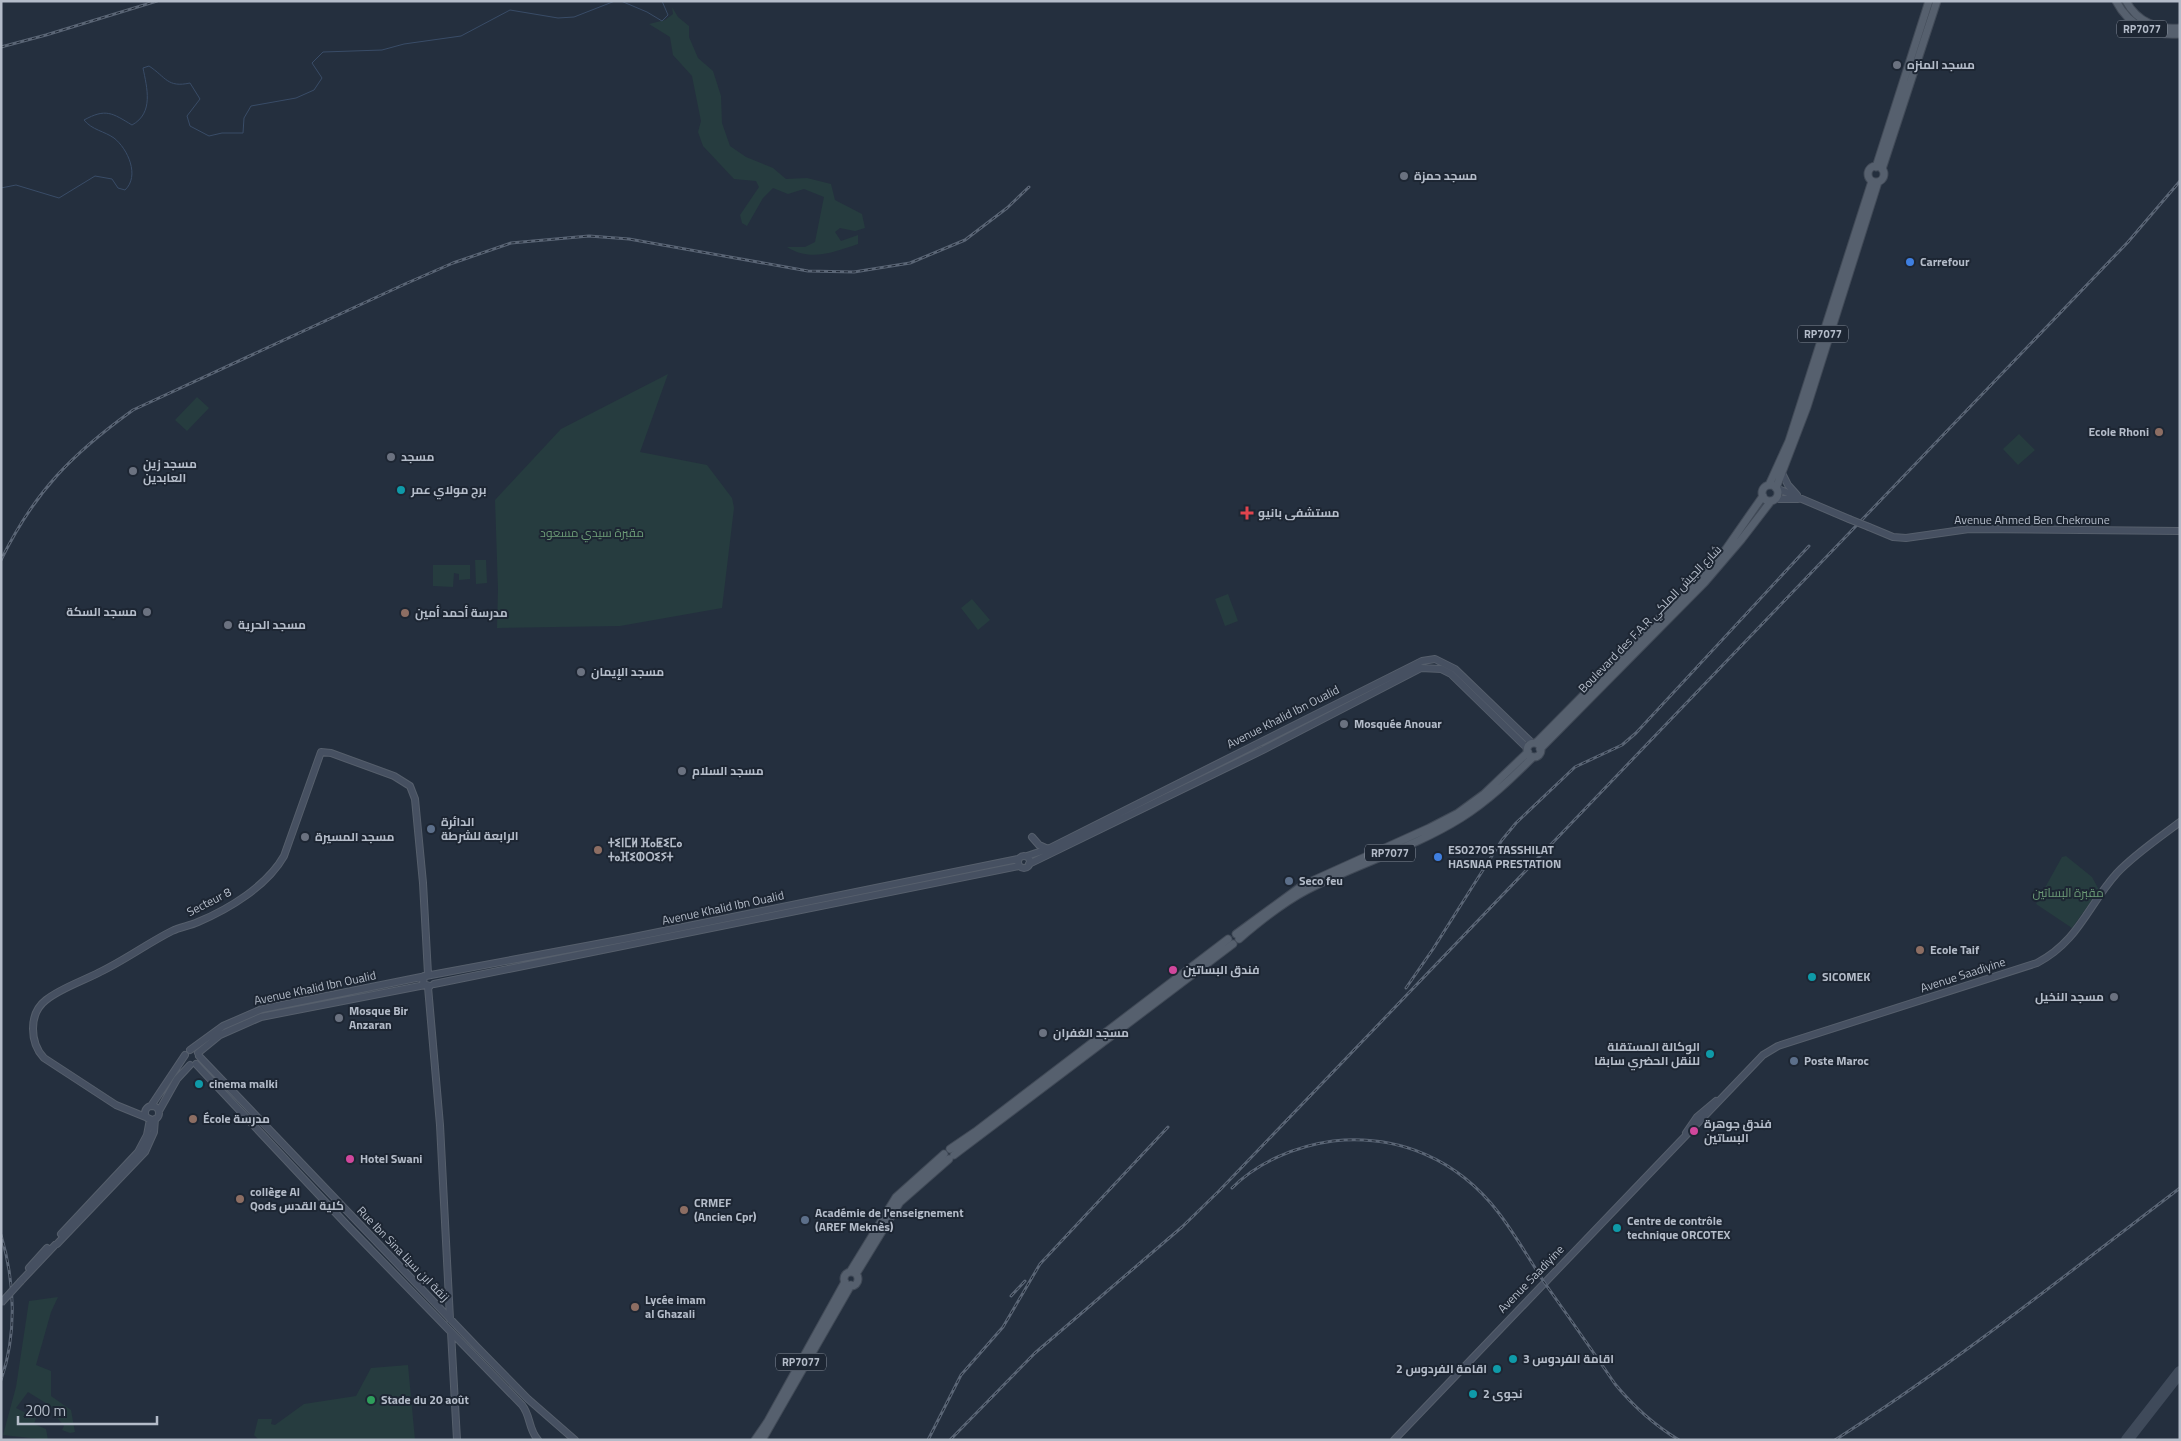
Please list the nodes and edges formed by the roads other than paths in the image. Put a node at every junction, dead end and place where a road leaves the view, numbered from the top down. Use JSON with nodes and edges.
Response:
{"nodes":[{"id":1,"x":1929,"y":1,"type":"edge"},
{"id":2,"x":1937,"y":1,"type":"edge"},
{"id":3,"x":2116,"y":1,"type":"edge"},
{"id":4,"x":2126,"y":1,"type":"edge"},
{"id":5,"x":2180,"y":28,"type":"edge"},
{"id":6,"x":2180,"y":34,"type":"edge"},
{"id":7,"x":1879,"y":168,"type":"junction"},
{"id":8,"x":1875,"y":181,"type":"junction"},
{"id":9,"x":1782,"y":473,"type":"junction"},
{"id":10,"x":1773,"y":487,"type":"junction"},
{"id":11,"x":1764,"y":496,"type":"junction"},
{"id":12,"x":1802,"y":499,"type":"junction"},
{"id":13,"x":1773,"y":500,"type":"junction"},
{"id":14,"x":2180,"y":531,"type":"edge"},
{"id":15,"x":1533,"y":749,"type":"junction"},
{"id":16,"x":1172,"y":790,"type":"junction"},
{"id":17,"x":2180,"y":822,"type":"edge"},
{"id":18,"x":1032,"y":837,"type":"dead end"},
{"id":19,"x":1048,"y":849,"type":"junction"},
{"id":20,"x":1027,"y":856,"type":"junction"},
{"id":21,"x":1019,"y":862,"type":"junction"},
{"id":22,"x":1029,"y":864,"type":"junction"},
{"id":23,"x":428,"y":975,"type":"junction"},
{"id":24,"x":429,"y":985,"type":"junction"},
{"id":25,"x":187,"y":1053,"type":"junction"},
{"id":26,"x":199,"y":1055,"type":"junction"},
{"id":27,"x":193,"y":1064,"type":"junction"},
{"id":28,"x":150,"y":1107,"type":"junction"},
{"id":29,"x":131,"y":1111,"type":"junction"},
{"id":30,"x":159,"y":1111,"type":"junction"},
{"id":31,"x":151,"y":1119,"type":"junction"},
{"id":32,"x":853,"y":1273,"type":"junction"},
{"id":33,"x":848,"y":1284,"type":"junction"},
{"id":34,"x":1,"y":1302,"type":"edge"},
{"id":35,"x":450,"y":1319,"type":"junction"},
{"id":36,"x":451,"y":1332,"type":"junction"},
{"id":37,"x":457,"y":1440,"type":"edge"},
{"id":38,"x":538,"y":1440,"type":"edge"},
{"id":39,"x":575,"y":1440,"type":"edge"},
{"id":40,"x":755,"y":1440,"type":"edge"},
{"id":41,"x":762,"y":1440,"type":"edge"},
{"id":42,"x":1394,"y":1440,"type":"edge"}],
"edges":[{"from":1,"to":7,"type":"main road","name":"Boulevard des F.A.R شارع الجيش الملكي","number":"RP7077"},
{"from":2,"to":7,"type":"main road","name":"Boulevard des F.A.R شارع الجيش الملكي","number":"RP7077"},
{"from":3,"to":6,"type":"main road","number":"RP7077"},
{"from":4,"to":5,"type":"main road","number":"RP7077"},
{"from":7,"to":8,"type":"main road","name":"Boulevard des F.A.R شارع الجيش الملكي","number":"RP7077"},
{"from":7,"to":8,"type":"main road","name":"Boulevard des F.A.R شارع الجيش الملكي","number":"RP7077"},
{"from":8,"to":9,"type":"main road","name":"Boulevard des F.A.R شارع الجيش الملكي","number":"RP7077"},
{"from":8,"to":10,"type":"main road","name":"Boulevard des F.A.R شارع الجيش الملكي","number":"RP7077"},
{"from":9,"to":10,"type":"main road","name":"Boulevard des F.A.R شارع الجيش الملكي","number":"RP7077"},
{"from":9,"to":12,"type":"main road"},
{"from":10,"to":11,"type":"main road","name":"Boulevard des F.A.R شارع الجيش الملكي","number":"RP7077"},
{"from":10,"to":12,"type":"main road","name":"Avenue Ahmed Ben Chekroune"},
{"from":10,"to":13,"type":"main road","name":"Boulevard des F.A.R شارع الجيش الملكي","number":"RP7077"},
{"from":11,"to":13,"type":"main road"},
{"from":11,"to":15,"type":"main road","name":"Boulevard des F.A.R شارع الجيش الملكي","number":"RP7077"},
{"from":12,"to":13,"type":"main road","name":"Avenue Ahmed Ben Chekroune"},
{"from":12,"to":14,"type":"main road","name":"Avenue Ahmed Ben Chekroune","bridge":true},
{"from":13,"to":15,"type":"main road","name":"Boulevard des F.A.R شارع الجيش الملكي","number":"RP7077"},
{"from":15,"to":16,"type":"main road","name":"Avenue Khalid Ibn Oualid"},
{"from":15,"to":32,"type":"main road","name":"Boulevard des F.A.R شارع الجيش الملكي","number":"RP7077"},
{"from":16,"to":19,"type":"main road","name":"Avenue Khalid Ibn Oualid"},
{"from":16,"to":22,"type":"main road","name":"Avenue Khalid Ibn Oualid"},
{"from":17,"to":42,"type":"main road","name":"Avenue Saadiyine"},
{"from":18,"to":19,"type":"main road"},
{"from":19,"to":20,"type":"main road","name":"Avenue Khalid Ibn Oualid"},
{"from":20,"to":21,"type":"main road","name":"Avenue Khalid Ibn Oualid"},
{"from":20,"to":22,"type":"main road"},
{"from":21,"to":22,"type":"main road","name":"Avenue Khalid Ibn Oualid"},
{"from":21,"to":23,"type":"main road","name":"Avenue Khalid Ibn Oualid"},
{"from":21,"to":24,"type":"main road","name":"Avenue Khalid Ibn Oualid"},
{"from":23,"to":24,"type":"main road"},
{"from":23,"to":24,"type":"main road"},
{"from":23,"to":25,"type":"main road","name":"Avenue Khalid Ibn Oualid"},
{"from":23,"to":29,"type":"main road","name":"Secteur 8"},
{"from":24,"to":26,"type":"main road","name":"Avenue Khalid Ibn Oualid"},
{"from":24,"to":35,"type":"main road"},
{"from":25,"to":26,"type":"main road"},
{"from":25,"to":27,"type":"main road","name":"Rue Ibn Sina زنقة ابن سينا"},
{"from":25,"to":28,"type":"main road","name":"Avenue Khalid Ibn Oualid"},
{"from":26,"to":27,"type":"main road"},
{"from":26,"to":35,"type":"main road","name":"Rue Ibn Sina زنقة ابن سينا"},
{"from":27,"to":30,"type":"main road"},
{"from":27,"to":36,"type":"main road","name":"Rue Ibn Sina زنقة ابن سينا"},
{"from":28,"to":29,"type":"main road"},
{"from":28,"to":30,"type":"main road"},
{"from":28,"to":31,"type":"main road"},
{"from":29,"to":31,"type":"main road"},
{"from":30,"to":31,"type":"main road"},
{"from":31,"to":34,"type":"main road","bridge":true},
{"from":32,"to":33,"type":"main road","name":"Boulevard des F.A.R شارع الجيش الملكي","number":"RP7077"},
{"from":32,"to":33,"type":"main road","name":"Boulevard des F.A.R شارع الجيش الملكي","number":"RP7077"},
{"from":33,"to":40,"type":"main road","name":"Boulevard des F.A.R شارع الجيش الملكي","number":"RP7077"},
{"from":33,"to":41,"type":"main road","name":"Boulevard des F.A.R شارع الجيش الملكي","number":"RP7077"},
{"from":35,"to":36,"type":"main road"},
{"from":35,"to":39,"type":"main road","name":"Rue Ibn Sina زنقة ابن سينا"},
{"from":36,"to":37,"type":"main road"},
{"from":36,"to":38,"type":"main road","name":"Rue Ibn Sina زنقة ابن سينا"}]}
